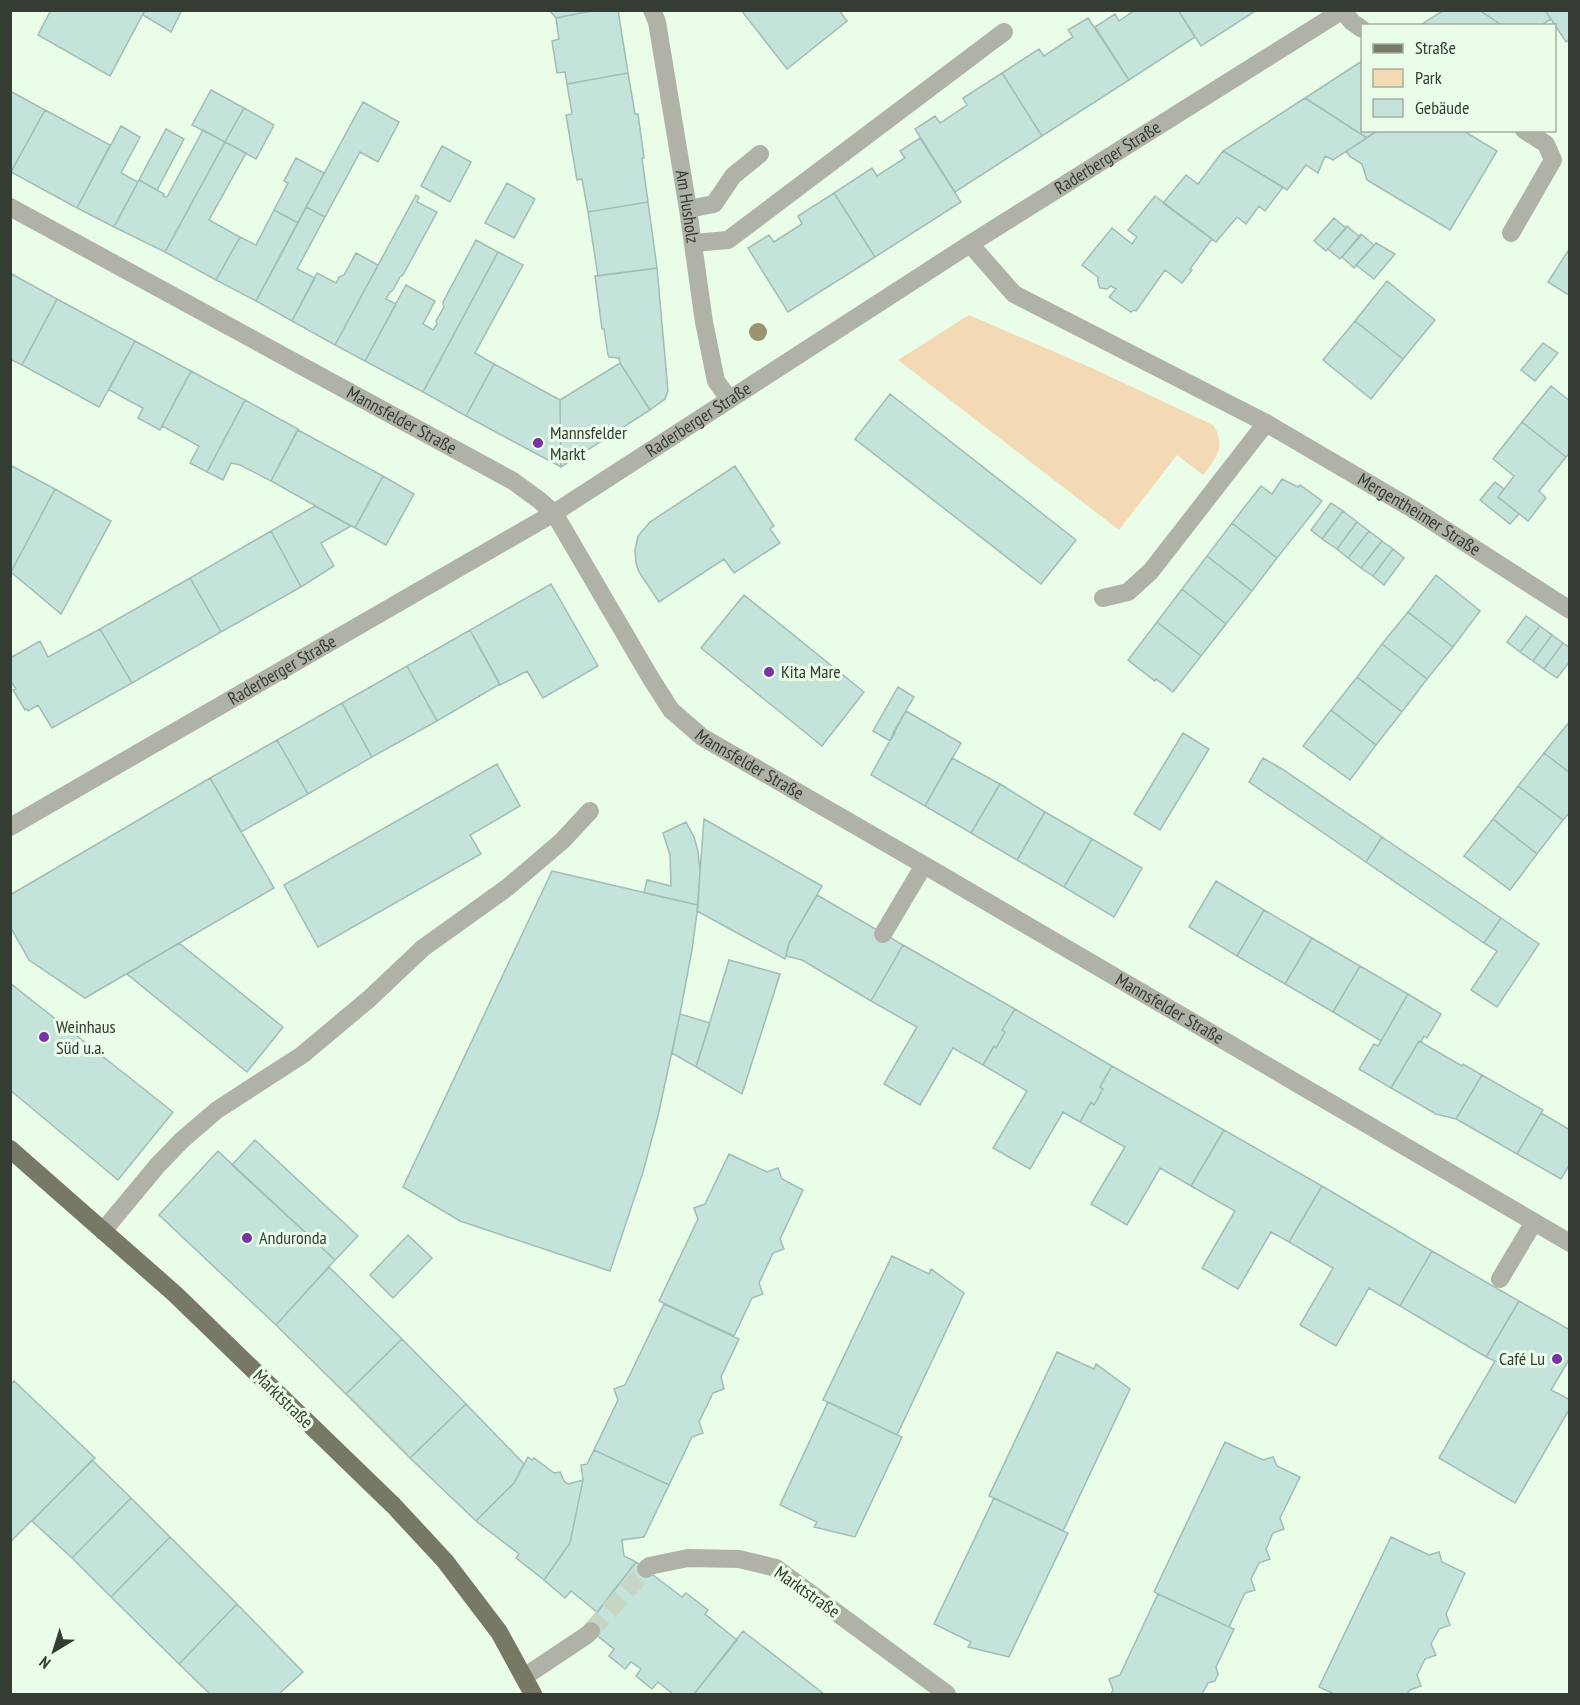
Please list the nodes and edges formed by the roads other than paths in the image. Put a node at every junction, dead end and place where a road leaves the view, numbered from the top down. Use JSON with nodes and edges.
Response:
{"nodes":[{"id":1,"x":652,"y":10,"type":"edge"},
{"id":2,"x":1343,"y":11,"type":"edge"},
{"id":3,"x":1361,"y":28,"type":"edge"},
{"id":4,"x":1004,"y":32,"type":"dead end"},
{"id":5,"x":1527,"y":132,"type":"edge"},
{"id":6,"x":760,"y":154,"type":"dead end"},
{"id":7,"x":10,"y":207,"type":"edge"},
{"id":8,"x":688,"y":209,"type":"junction"},
{"id":9,"x":1511,"y":233,"type":"dead end"},
{"id":10,"x":693,"y":243,"type":"junction"},
{"id":11,"x":970,"y":244,"type":"junction"},
{"id":12,"x":729,"y":399,"type":"junction"},
{"id":13,"x":1266,"y":423,"type":"junction"},
{"id":14,"x":554,"y":513,"type":"junction"},
{"id":15,"x":1103,"y":598,"type":"dead end"},
{"id":16,"x":1569,"y":610,"type":"edge"},
{"id":17,"x":590,"y":811,"type":"dead end"},
{"id":18,"x":10,"y":827,"type":"edge"},
{"id":19,"x":924,"y":865,"type":"junction"},
{"id":20,"x":883,"y":934,"type":"dead end"},
{"id":21,"x":10,"y":1149,"type":"edge"},
{"id":22,"x":1534,"y":1222,"type":"junction"},
{"id":23,"x":103,"y":1231,"type":"junction"},
{"id":24,"x":1569,"y":1243,"type":"edge"},
{"id":25,"x":1500,"y":1279,"type":"dead end"},
{"id":26,"x":646,"y":1569,"type":"tunnel mouth"},
{"id":27,"x":591,"y":1631,"type":"tunnel mouth"},
{"id":28,"x":524,"y":1677,"type":"junction"},
{"id":29,"x":533,"y":1695,"type":"edge"},
{"id":30,"x":947,"y":1695,"type":"edge"}],
"edges":[{"from":1,"to":8,"type":"street","name":"Am Husholz"},
{"from":2,"to":3,"type":"street"},
{"from":2,"to":11,"type":"street","name":"Raderberger Straße"},
{"from":4,"to":10,"type":"street"},
{"from":5,"to":9,"type":"street"},
{"from":6,"to":8,"type":"street"},
{"from":7,"to":14,"type":"street","name":"Mannsfelder Straße"},
{"from":8,"to":10,"type":"street","name":"Am Husholz"},
{"from":10,"to":12,"type":"street","name":"Am Husholz"},
{"from":11,"to":12,"type":"street","name":"Raderberger Straße"},
{"from":11,"to":13,"type":"street","name":"Mergentheimer Straße"},
{"from":12,"to":14,"type":"street","name":"Raderberger Straße"},
{"from":13,"to":15,"type":"street"},
{"from":13,"to":16,"type":"street","name":"Mergentheimer Straße"},
{"from":14,"to":18,"type":"street","name":"Raderberger Straße"},
{"from":14,"to":19,"type":"street","name":"Mannsfelder Straße"},
{"from":17,"to":23,"type":"street"},
{"from":19,"to":20,"type":"street"},
{"from":19,"to":22,"type":"street","name":"Mannsfelder Straße"},
{"from":21,"to":23,"type":"main road","name":"Marktstraße"},
{"from":22,"to":24,"type":"street","name":"Mannsfelder Straße"},
{"from":22,"to":25,"type":"street"},
{"from":23,"to":28,"type":"main road","name":"Marktstraße"},
{"from":26,"to":30,"type":"street","name":"Marktstraße"},
{"from":27,"to":28,"type":"street"},
{"from":28,"to":29,"type":"main road","name":"Marktstraße"}]}
